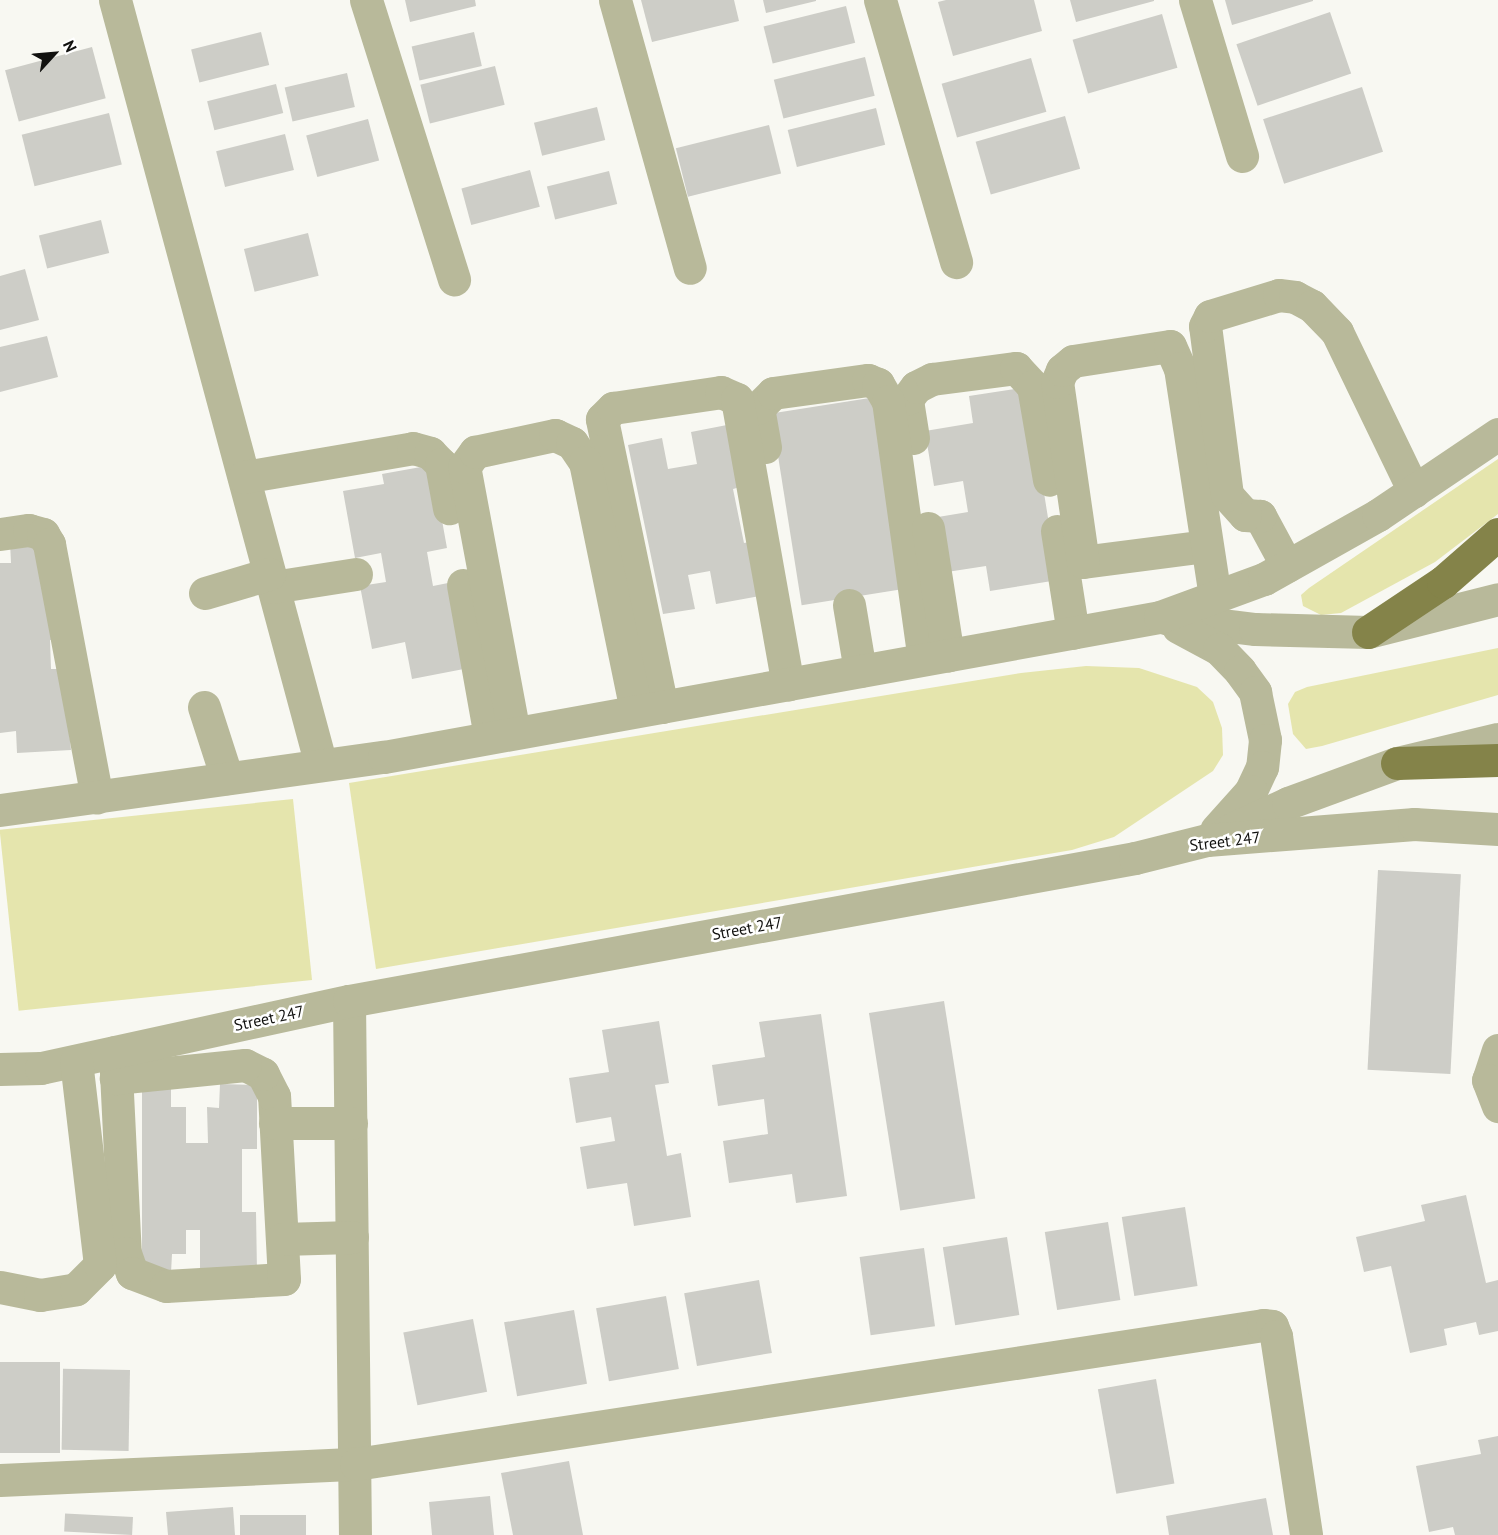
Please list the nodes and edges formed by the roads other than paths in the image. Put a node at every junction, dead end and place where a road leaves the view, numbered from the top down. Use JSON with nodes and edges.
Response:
{"nodes":[{"id":1,"x":115,"y":0,"type":"edge"},
{"id":2,"x":366,"y":0,"type":"edge"},
{"id":3,"x":615,"y":0,"type":"edge"},
{"id":4,"x":880,"y":0,"type":"edge"},
{"id":5,"x":1195,"y":0,"type":"edge"},
{"id":6,"x":1242,"y":156,"type":"dead end"},
{"id":7,"x":956,"y":262,"type":"dead end"},
{"id":8,"x":690,"y":268,"type":"dead end"},
{"id":9,"x":454,"y":279,"type":"dead end"},
{"id":10,"x":1498,"y":434,"type":"edge"},
{"id":11,"x":244,"y":477,"type":"junction"},
{"id":12,"x":1414,"y":491,"type":"junction"},
{"id":13,"x":0,"y":534,"type":"edge"},
{"id":14,"x":1498,"y":534,"type":"edge"},
{"id":15,"x":1206,"y":546,"type":"junction"},
{"id":16,"x":1287,"y":566,"type":"junction"},
{"id":17,"x":356,"y":574,"type":"dead end"},
{"id":18,"x":271,"y":580,"type":"junction"},
{"id":19,"x":205,"y":593,"type":"dead end"},
{"id":20,"x":1215,"y":597,"type":"junction"},
{"id":21,"x":1498,"y":599,"type":"edge"},
{"id":22,"x":849,"y":605,"type":"dead end"},
{"id":23,"x":1160,"y":617,"type":"junction"},
{"id":24,"x":1368,"y":632,"type":"junction"},
{"id":25,"x":1073,"y":633,"type":"junction"},
{"id":26,"x":936,"y":657,"type":"junction"},
{"id":27,"x":860,"y":671,"type":"junction"},
{"id":28,"x":796,"y":682,"type":"junction"},
{"id":29,"x":204,"y":707,"type":"dead end"},
{"id":30,"x":649,"y":709,"type":"junction"},
{"id":31,"x":502,"y":735,"type":"junction"},
{"id":32,"x":1498,"y":739,"type":"edge"},
{"id":33,"x":1498,"y":760,"type":"edge"},
{"id":34,"x":1398,"y":763,"type":"junction"},
{"id":35,"x":321,"y":765,"type":"junction"},
{"id":36,"x":226,"y":778,"type":"junction"},
{"id":37,"x":96,"y":797,"type":"junction"},
{"id":38,"x":0,"y":810,"type":"edge"},
{"id":39,"x":1498,"y":829,"type":"edge"},
{"id":40,"x":1207,"y":840,"type":"junction"},
{"id":41,"x":349,"y":1001,"type":"junction"},
{"id":42,"x":1498,"y":1050,"type":"edge"},
{"id":43,"x":76,"y":1061,"type":"junction"},
{"id":44,"x":116,"y":1065,"type":"junction"},
{"id":45,"x":0,"y":1069,"type":"edge"},
{"id":46,"x":1498,"y":1106,"type":"edge"},
{"id":47,"x":275,"y":1123,"type":"junction"},
{"id":48,"x":351,"y":1123,"type":"junction"},
{"id":49,"x":352,"y":1237,"type":"junction"},
{"id":50,"x":282,"y":1239,"type":"junction"},
{"id":51,"x":0,"y":1287,"type":"edge"},
{"id":52,"x":356,"y":1464,"type":"junction"},
{"id":53,"x":0,"y":1480,"type":"edge"},
{"id":54,"x":355,"y":1535,"type":"edge"},
{"id":55,"x":1306,"y":1535,"type":"edge"}],
"edges":[{"from":1,"to":11,"type":"street"},
{"from":2,"to":9,"type":"street"},
{"from":3,"to":8,"type":"street"},
{"from":4,"to":7,"type":"street"},
{"from":5,"to":6,"type":"street"},
{"from":10,"to":12,"type":"street"},
{"from":11,"to":18,"type":"street"},
{"from":11,"to":31,"type":"street"},
{"from":12,"to":16,"type":"street"},
{"from":12,"to":16,"type":"street"},
{"from":13,"to":37,"type":"street"},
{"from":14,"to":24,"type":"main road"},
{"from":15,"to":15,"type":"street"},
{"from":15,"to":20,"type":"street"},
{"from":16,"to":20,"type":"street"},
{"from":17,"to":18,"type":"street"},
{"from":18,"to":19,"type":"street"},
{"from":18,"to":35,"type":"street"},
{"from":20,"to":23,"type":"street"},
{"from":21,"to":24,"type":"street"},
{"from":22,"to":27,"type":"street"},
{"from":23,"to":24,"type":"street"},
{"from":23,"to":25,"type":"street"},
{"from":23,"to":40,"type":"street"},
{"from":25,"to":26,"type":"street"},
{"from":25,"to":26,"type":"street"},
{"from":26,"to":27,"type":"street"},
{"from":26,"to":28,"type":"street"},
{"from":27,"to":28,"type":"street"},
{"from":28,"to":30,"type":"street"},
{"from":28,"to":30,"type":"street"},
{"from":29,"to":36,"type":"street"},
{"from":30,"to":31,"type":"street"},
{"from":30,"to":31,"type":"street"},
{"from":31,"to":35,"type":"street"},
{"from":32,"to":34,"type":"street"},
{"from":33,"to":34,"type":"main road"},
{"from":34,"to":40,"type":"street"},
{"from":35,"to":36,"type":"street"},
{"from":36,"to":37,"type":"street"},
{"from":37,"to":38,"type":"street"},
{"from":39,"to":40,"type":"street","name":"Street 247"},
{"from":40,"to":41,"type":"street","name":"Street 247"},
{"from":41,"to":44,"type":"street","name":"Street 247"},
{"from":41,"to":48,"type":"street"},
{"from":42,"to":46,"type":"street"},
{"from":43,"to":44,"type":"street","name":"Street 247"},
{"from":43,"to":45,"type":"street","name":"Street 247"},
{"from":43,"to":51,"type":"street"},
{"from":44,"to":47,"type":"street"},
{"from":44,"to":50,"type":"street"},
{"from":47,"to":48,"type":"street"},
{"from":47,"to":50,"type":"street"},
{"from":48,"to":49,"type":"street"},
{"from":49,"to":50,"type":"street"},
{"from":49,"to":52,"type":"street"},
{"from":52,"to":53,"type":"street"},
{"from":52,"to":54,"type":"street"},
{"from":52,"to":55,"type":"street"}]}
